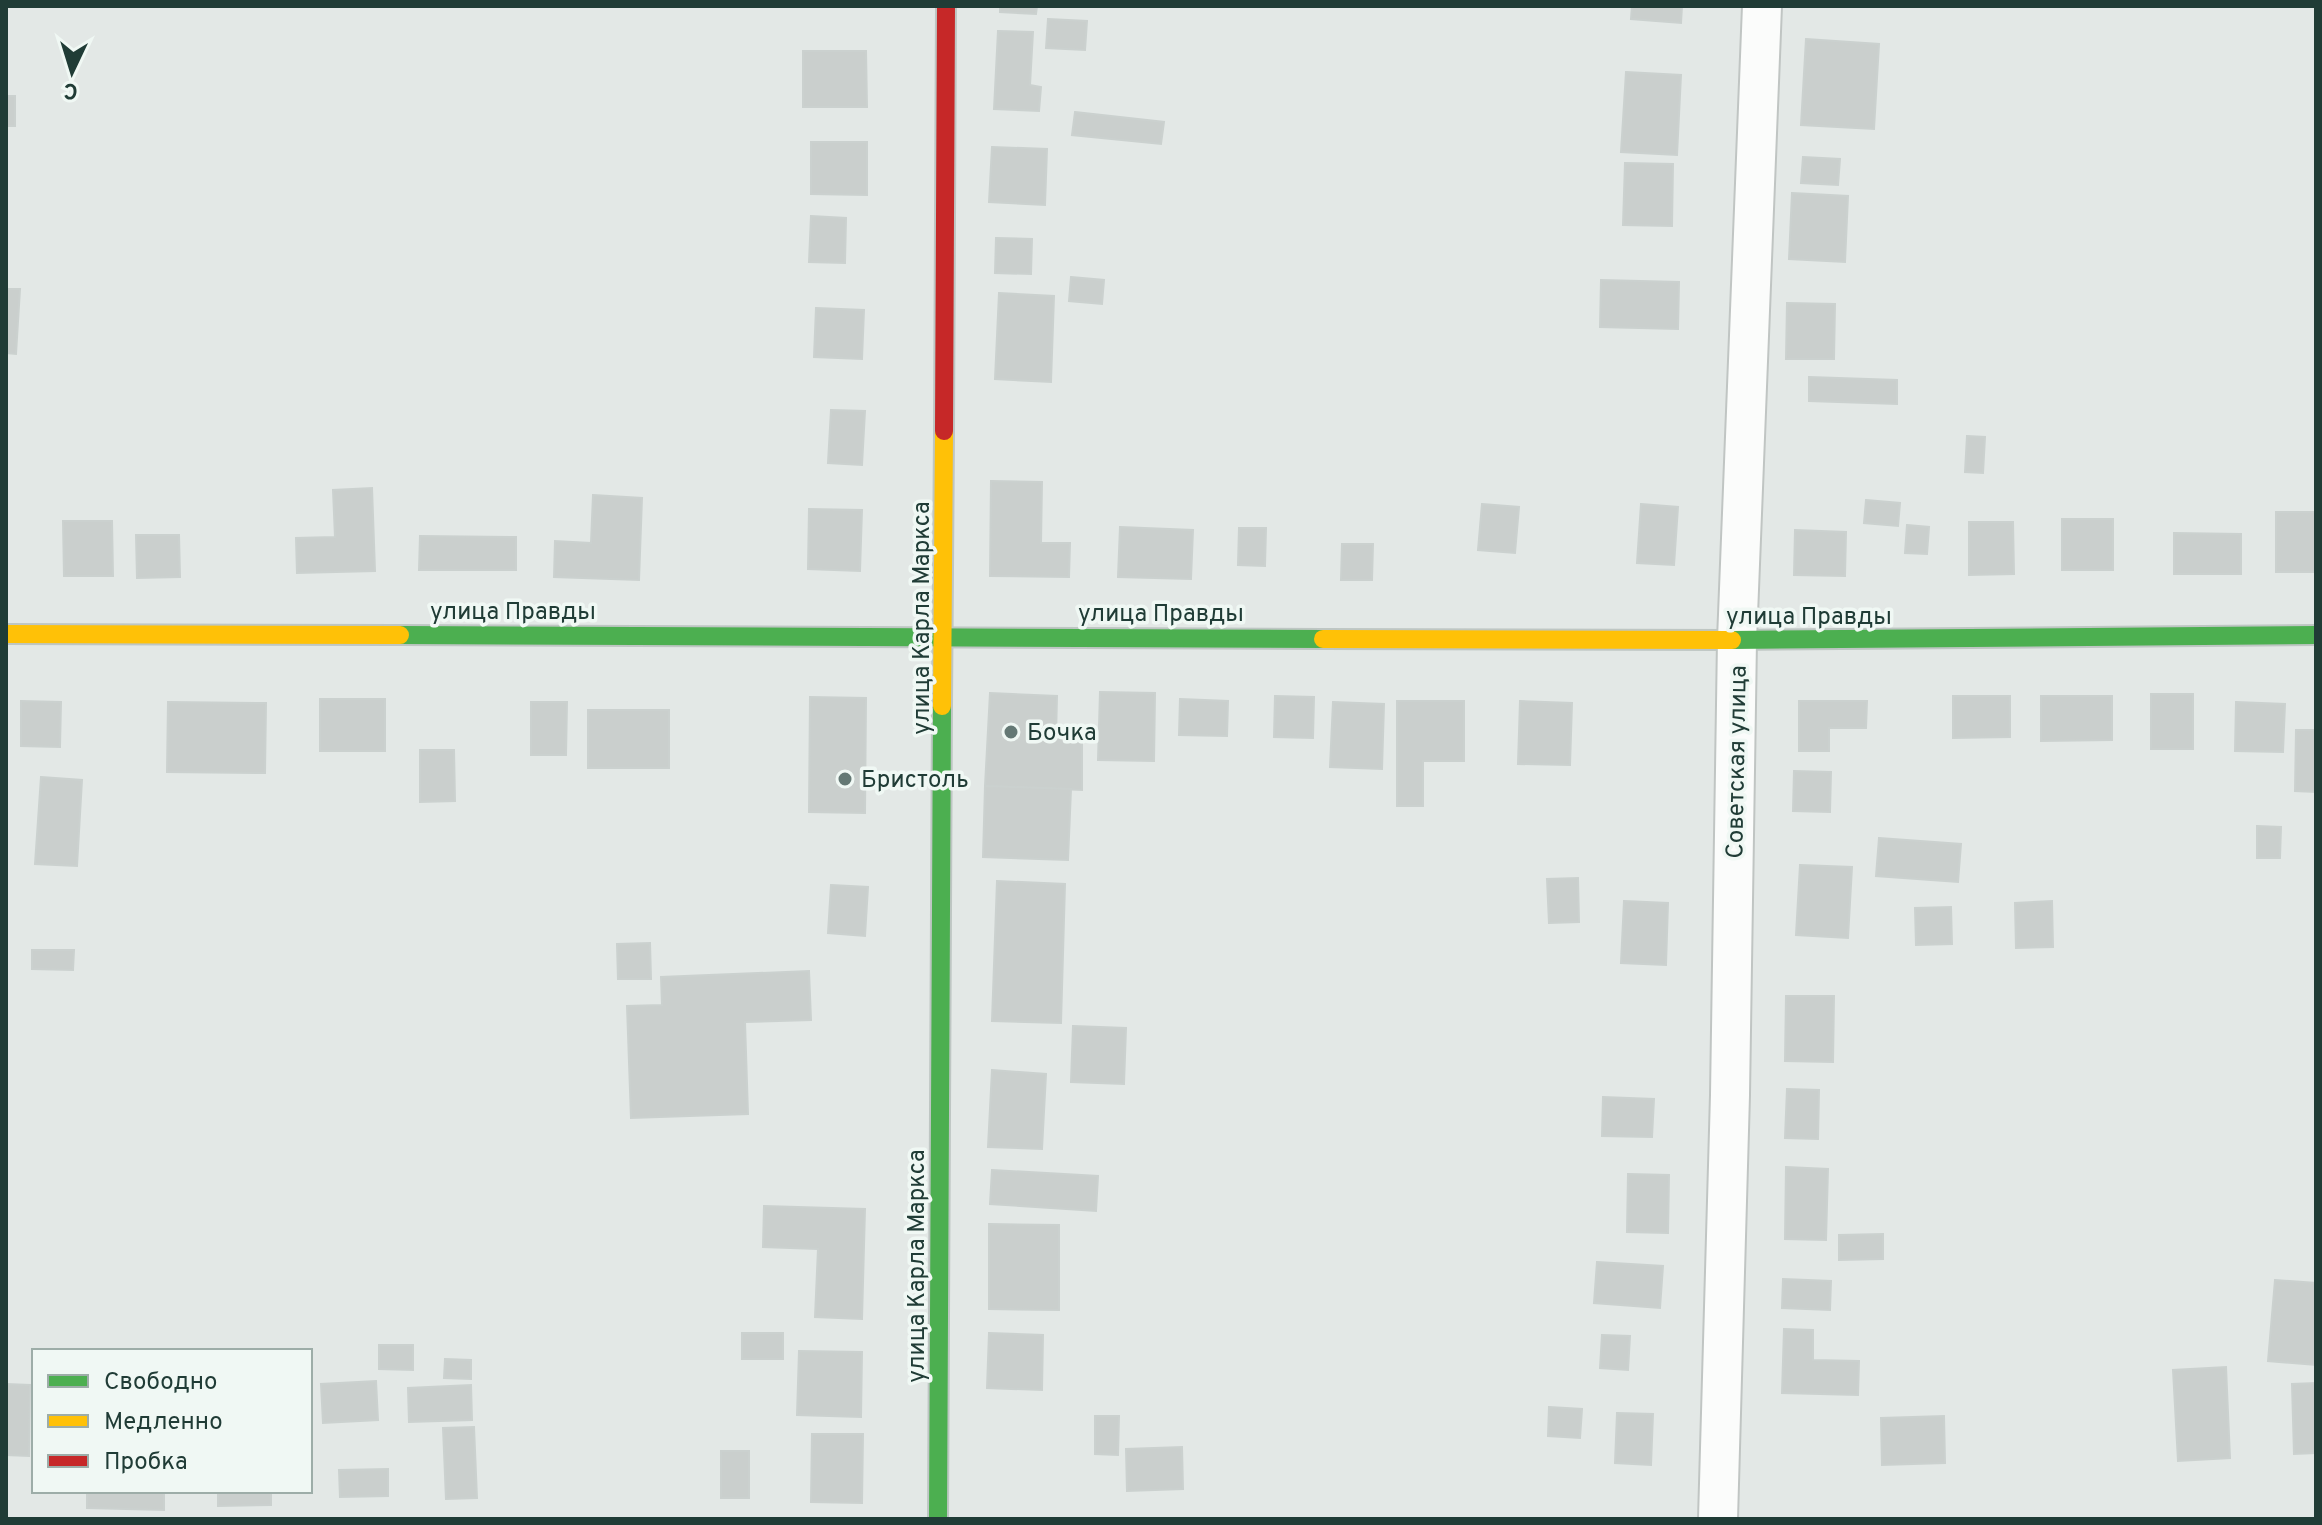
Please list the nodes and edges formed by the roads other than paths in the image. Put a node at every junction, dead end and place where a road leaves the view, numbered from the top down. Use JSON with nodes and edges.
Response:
{"nodes":[{"id":1,"x":946,"y":6,"type":"edge"},
{"id":2,"x":1762,"y":6,"type":"edge"},
{"id":3,"x":6,"y":634,"type":"edge"},
{"id":4,"x":945,"y":635,"type":"junction"},
{"id":5,"x":2316,"y":635,"type":"edge"},
{"id":6,"x":1737,"y":640,"type":"junction"},
{"id":7,"x":938,"y":1519,"type":"edge"},
{"id":8,"x":1718,"y":1519,"type":"edge"}],
"edges":[{"from":1,"to":4,"type":"street","name":"улица Карла Маркса"},
{"from":2,"to":6,"type":"street","name":"Советская улица"},
{"from":3,"to":4,"type":"street","name":"улица Правды"},
{"from":4,"to":6,"type":"street","name":"улица Правды"},
{"from":4,"to":7,"type":"street","name":"улица Карла Маркса"},
{"from":5,"to":6,"type":"street","name":"улица Правды"},
{"from":6,"to":8,"type":"street","name":"Советская улица"}]}
